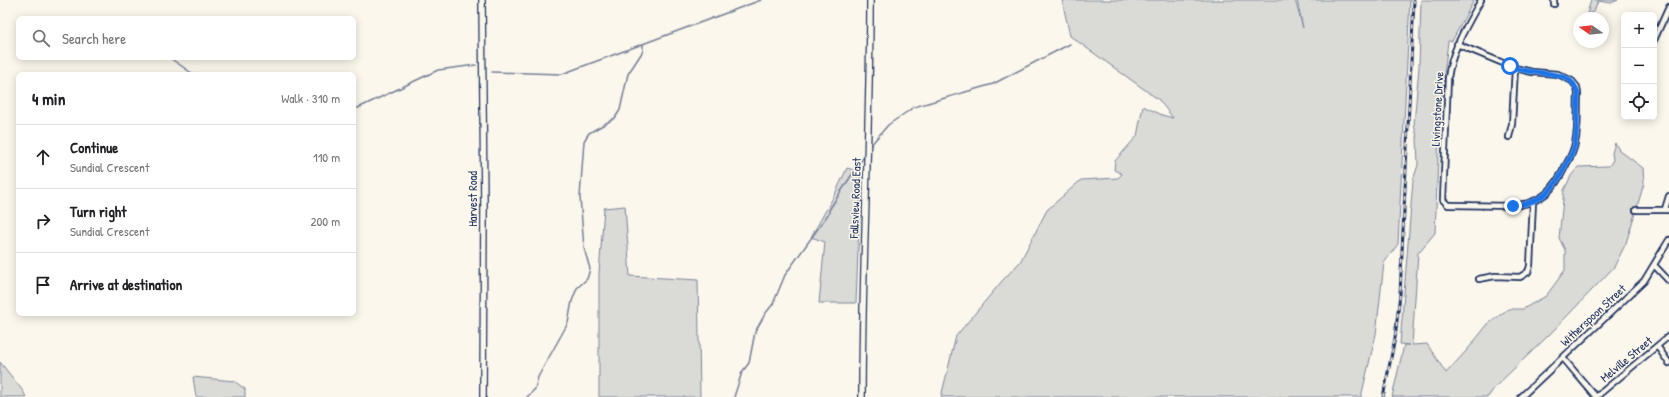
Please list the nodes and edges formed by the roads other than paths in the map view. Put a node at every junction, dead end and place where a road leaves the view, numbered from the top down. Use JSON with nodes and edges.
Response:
{"nodes":[{"id":1,"x":482,"y":0,"type":"edge"},
{"id":2,"x":870,"y":0,"type":"edge"},
{"id":3,"x":1480,"y":0,"type":"edge"},
{"id":4,"x":1669,"y":7,"type":"edge"},
{"id":5,"x":1657,"y":33,"type":"edge"},
{"id":6,"x":1457,"y":44,"type":"junction"},
{"id":7,"x":1515,"y":68,"type":"junction"},
{"id":8,"x":1509,"y":137,"type":"dead end"},
{"id":9,"x":1669,"y":196,"type":"edge"},
{"id":10,"x":1533,"y":202,"type":"junction"},
{"id":11,"x":1636,"y":210,"type":"dead end"},
{"id":12,"x":1667,"y":210,"type":"edge"},
{"id":13,"x":1669,"y":240,"type":"edge"},
{"id":14,"x":1654,"y":265,"type":"junction"},
{"id":15,"x":1479,"y":279,"type":"dead end"},
{"id":16,"x":1669,"y":281,"type":"edge"},
{"id":17,"x":1669,"y":336,"type":"edge"},
{"id":18,"x":1657,"y":346,"type":"junction"},
{"id":19,"x":1563,"y":358,"type":"junction"},
{"id":20,"x":1669,"y":363,"type":"edge"},
{"id":21,"x":483,"y":397,"type":"edge"},
{"id":22,"x":862,"y":397,"type":"edge"},
{"id":23,"x":1521,"y":397,"type":"edge"},
{"id":24,"x":1596,"y":397,"type":"edge"}],
"edges":[{"from":1,"to":21,"type":"street","name":"Harvest Road"},
{"from":2,"to":22,"type":"street","name":"Fallsview Road East"},
{"from":3,"to":6,"type":"street","name":"Livingstone Drive"},
{"from":4,"to":5,"type":"street"},
{"from":6,"to":7,"type":"street"},
{"from":6,"to":10,"type":"street","name":"Livingstone Drive"},
{"from":7,"to":8,"type":"street"},
{"from":7,"to":10,"type":"street"},
{"from":9,"to":12,"type":"street"},
{"from":10,"to":15,"type":"street"},
{"from":11,"to":12,"type":"street"},
{"from":13,"to":14,"type":"street","name":"Witherspoon Street"},
{"from":14,"to":16,"type":"street"},
{"from":14,"to":19,"type":"street","name":"Witherspoon Street"},
{"from":17,"to":18,"type":"street","name":"Melville Street"},
{"from":18,"to":20,"type":"street"},
{"from":18,"to":24,"type":"street","name":"Melville Street"},
{"from":19,"to":23,"type":"street","name":"Witherspoon Street"},
{"from":19,"to":24,"type":"street"}]}
